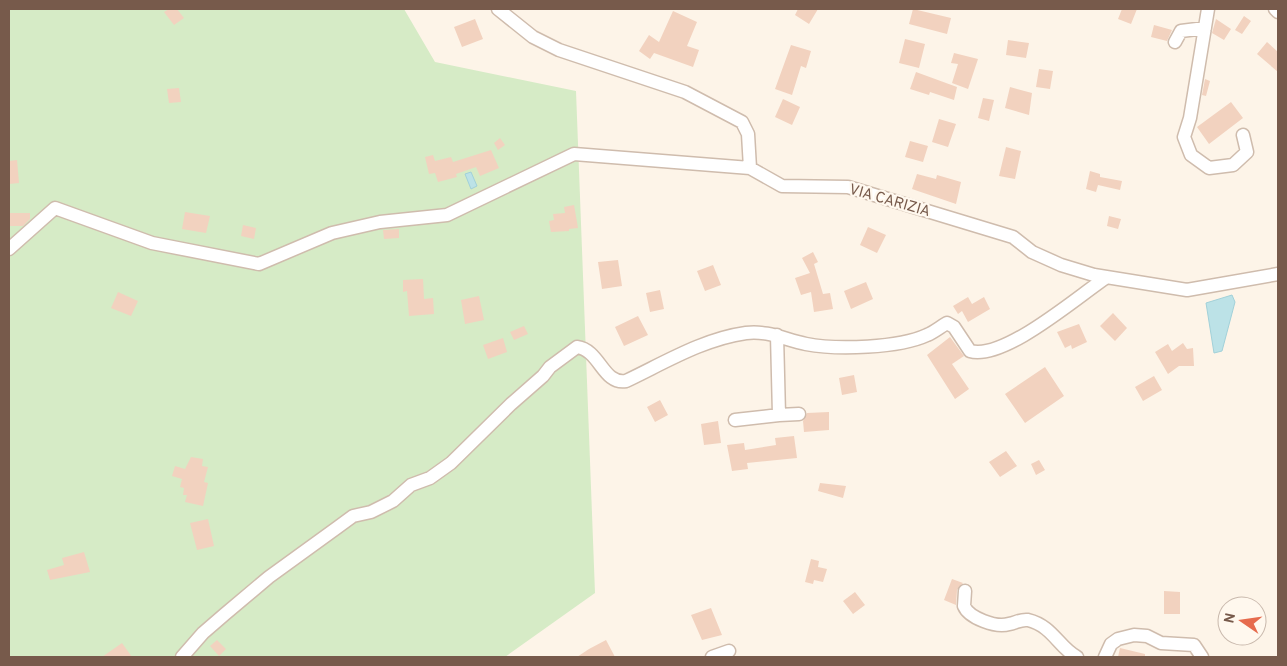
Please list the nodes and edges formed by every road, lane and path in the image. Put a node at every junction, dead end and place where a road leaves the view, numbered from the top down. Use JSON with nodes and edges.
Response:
{"nodes":[{"id":1,"x":498,"y":9,"type":"edge"},
{"id":2,"x":1208,"y":9,"type":"edge"},
{"id":3,"x":1274,"y":9,"type":"edge"},
{"id":4,"x":1278,"y":12,"type":"edge"},
{"id":5,"x":1205,"y":28,"type":"junction"},
{"id":6,"x":1175,"y":42,"type":"dead end"},
{"id":7,"x":1243,"y":135,"type":"dead end"},
{"id":8,"x":750,"y":168,"type":"junction"},
{"id":9,"x":9,"y":249,"type":"edge"},
{"id":10,"x":1278,"y":274,"type":"edge"},
{"id":11,"x":1108,"y":277,"type":"junction"},
{"id":12,"x":778,"y":336,"type":"junction"},
{"id":13,"x":799,"y":414,"type":"dead end"},
{"id":14,"x":779,"y":415,"type":"junction"},
{"id":15,"x":735,"y":420,"type":"dead end"},
{"id":16,"x":965,"y":591,"type":"dead end"},
{"id":17,"x":729,"y":651,"type":"dead end"},
{"id":18,"x":182,"y":657,"type":"edge"},
{"id":19,"x":712,"y":657,"type":"edge"},
{"id":20,"x":1077,"y":657,"type":"edge"},
{"id":21,"x":1105,"y":657,"type":"edge"},
{"id":22,"x":1202,"y":657,"type":"edge"}],
"edges":[{"from":1,"to":8,"type":"street"},
{"from":2,"to":5,"type":"street"},
{"from":3,"to":4,"type":"street"},
{"from":5,"to":6,"type":"street"},
{"from":5,"to":7,"type":"street"},
{"from":8,"to":9,"type":"street"},
{"from":8,"to":11,"type":"street","name":"VIA CARIZIA"},
{"from":10,"to":11,"type":"street","name":"VIA CARIZIA"},
{"from":11,"to":12,"type":"street"},
{"from":12,"to":14,"type":"street"},
{"from":12,"to":18,"type":"street"},
{"from":13,"to":14,"type":"street"},
{"from":14,"to":15,"type":"street"},
{"from":16,"to":20,"type":"street"},
{"from":17,"to":19,"type":"street"},
{"from":21,"to":22,"type":"street"}]}
